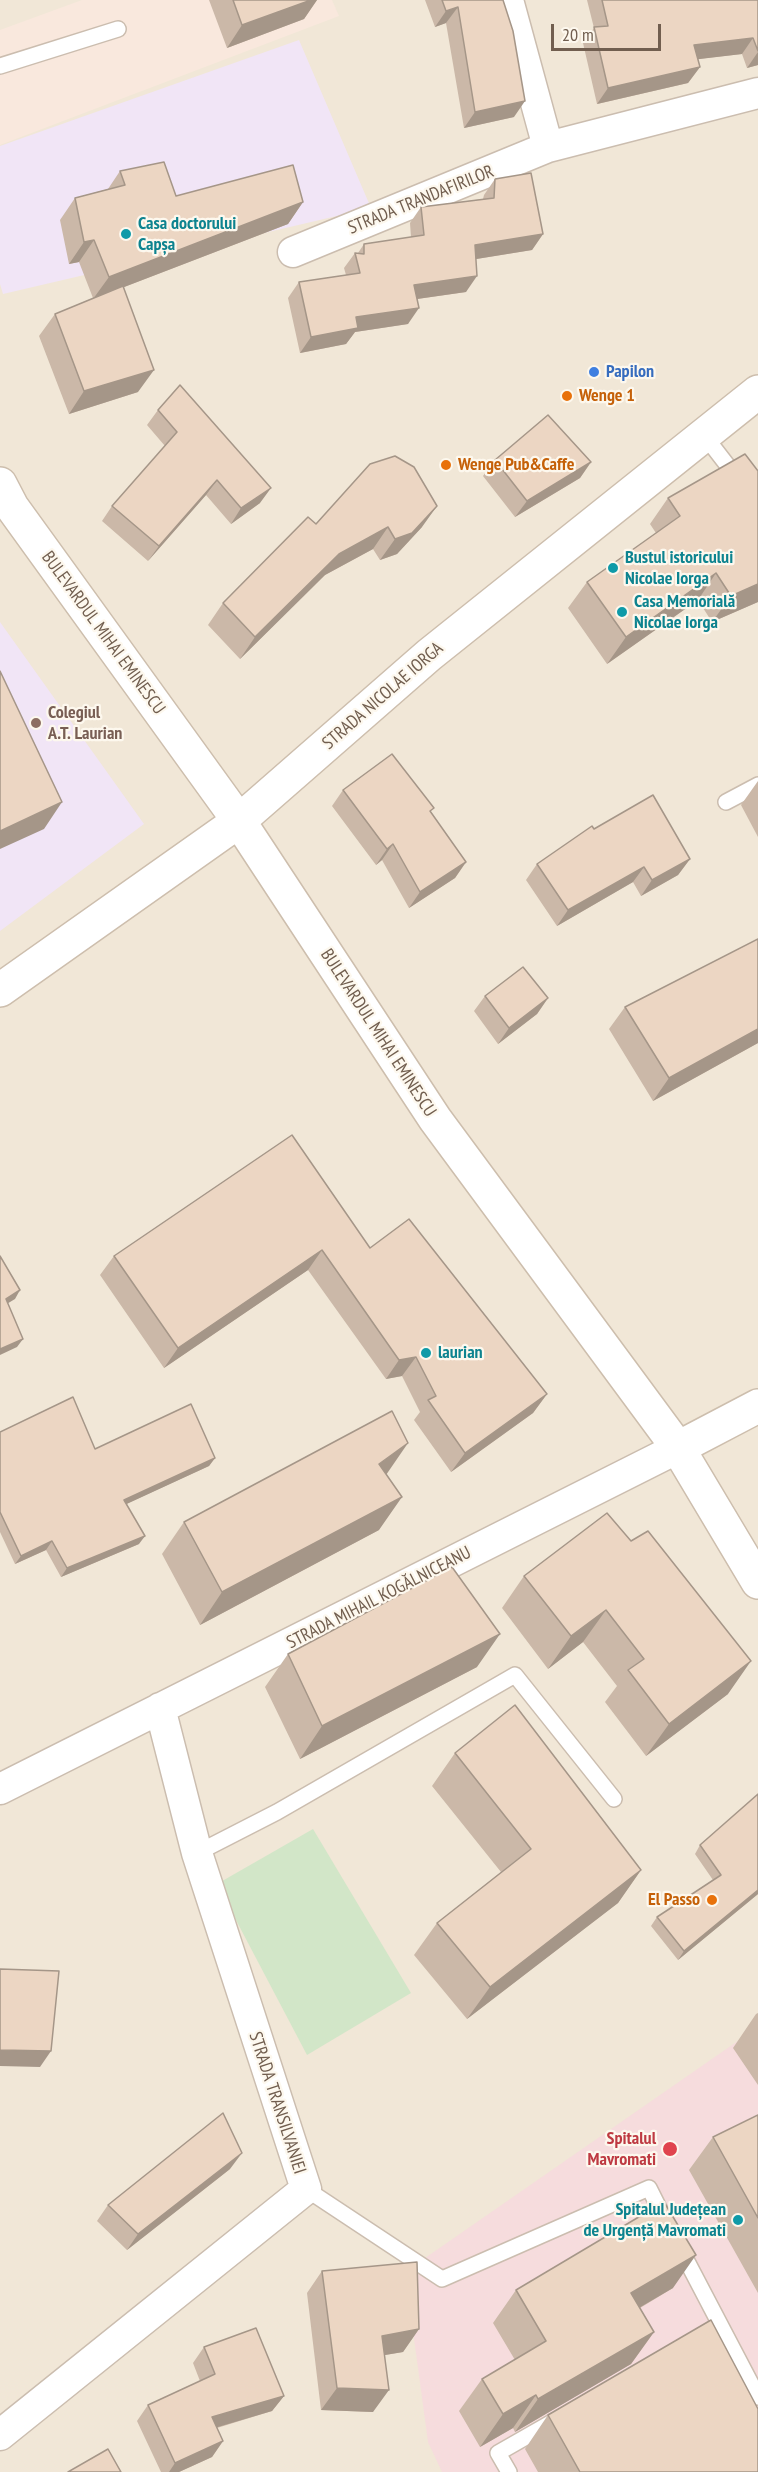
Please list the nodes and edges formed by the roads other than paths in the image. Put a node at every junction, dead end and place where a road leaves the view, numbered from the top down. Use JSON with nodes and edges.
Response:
{"nodes":[{"id":1,"x":508,"y":0,"type":"edge"},
{"id":2,"x":118,"y":29,"type":"dead end"},
{"id":3,"x":0,"y":66,"type":"edge"},
{"id":4,"x":758,"y":93,"type":"edge"},
{"id":5,"x":548,"y":147,"type":"junction"},
{"id":6,"x":293,"y":252,"type":"dead end"},
{"id":7,"x":758,"y":392,"type":"edge"},
{"id":8,"x":704,"y":435,"type":"junction"},
{"id":9,"x":0,"y":484,"type":"edge"},
{"id":10,"x":758,"y":505,"type":"edge"},
{"id":11,"x":758,"y":785,"type":"edge"},
{"id":12,"x":726,"y":802,"type":"dead end"},
{"id":13,"x":238,"y":821,"type":"junction"},
{"id":14,"x":0,"y":990,"type":"edge"},
{"id":15,"x":758,"y":1406,"type":"edge"},
{"id":16,"x":678,"y":1448,"type":"junction"},
{"id":17,"x":758,"y":1582,"type":"edge"},
{"id":18,"x":160,"y":1708,"type":"junction"},
{"id":19,"x":0,"y":1789,"type":"edge"},
{"id":20,"x":614,"y":1798,"type":"dead end"},
{"id":21,"x":197,"y":1853,"type":"junction"},
{"id":22,"x":306,"y":2189,"type":"junction"},
{"id":23,"x":758,"y":2397,"type":"edge"},
{"id":24,"x":568,"y":2412,"type":"edge"},
{"id":25,"x":0,"y":2435,"type":"edge"},
{"id":26,"x":509,"y":2472,"type":"edge"}],
"edges":[{"from":1,"to":5,"type":"street"},
{"from":2,"to":3,"type":"lane"},
{"from":4,"to":5,"type":"street","name":"STRADA TRANDAFIRILOR"},
{"from":5,"to":6,"type":"street","name":"STRADA TRANDAFIRILOR"},
{"from":7,"to":8,"type":"main road","name":"STRADA NICOLAE IORGA"},
{"from":8,"to":10,"type":"lane"},
{"from":8,"to":13,"type":"main road","name":"STRADA NICOLAE IORGA"},
{"from":9,"to":13,"type":"main road","name":"BULEVARDUL MIHAI EMINESCU"},
{"from":11,"to":12,"type":"lane"},
{"from":13,"to":14,"type":"main road","name":"STRADA NICOLAE IORGA"},
{"from":13,"to":16,"type":"main road","name":"BULEVARDUL MIHAI EMINESCU"},
{"from":15,"to":16,"type":"main road","name":"STRADA MIHAIL KOGĂLNICEANU"},
{"from":16,"to":17,"type":"main road","name":"BULEVARDUL MIHAI EMINESCU"},
{"from":16,"to":18,"type":"street","name":"STRADA MIHAIL KOGĂLNICEANU"},
{"from":18,"to":19,"type":"street","name":"STRADA MIHAIL KOGĂLNICEANU"},
{"from":18,"to":21,"type":"street","name":"STRADA TRANSILVANIEI"},
{"from":20,"to":21,"type":"lane"},
{"from":21,"to":22,"type":"street","name":"STRADA TRANSILVANIEI"},
{"from":22,"to":23,"type":"lane"},
{"from":22,"to":25,"type":"street","name":"STRADA TRANSILVANIEI"},
{"from":24,"to":26,"type":"lane"}]}
